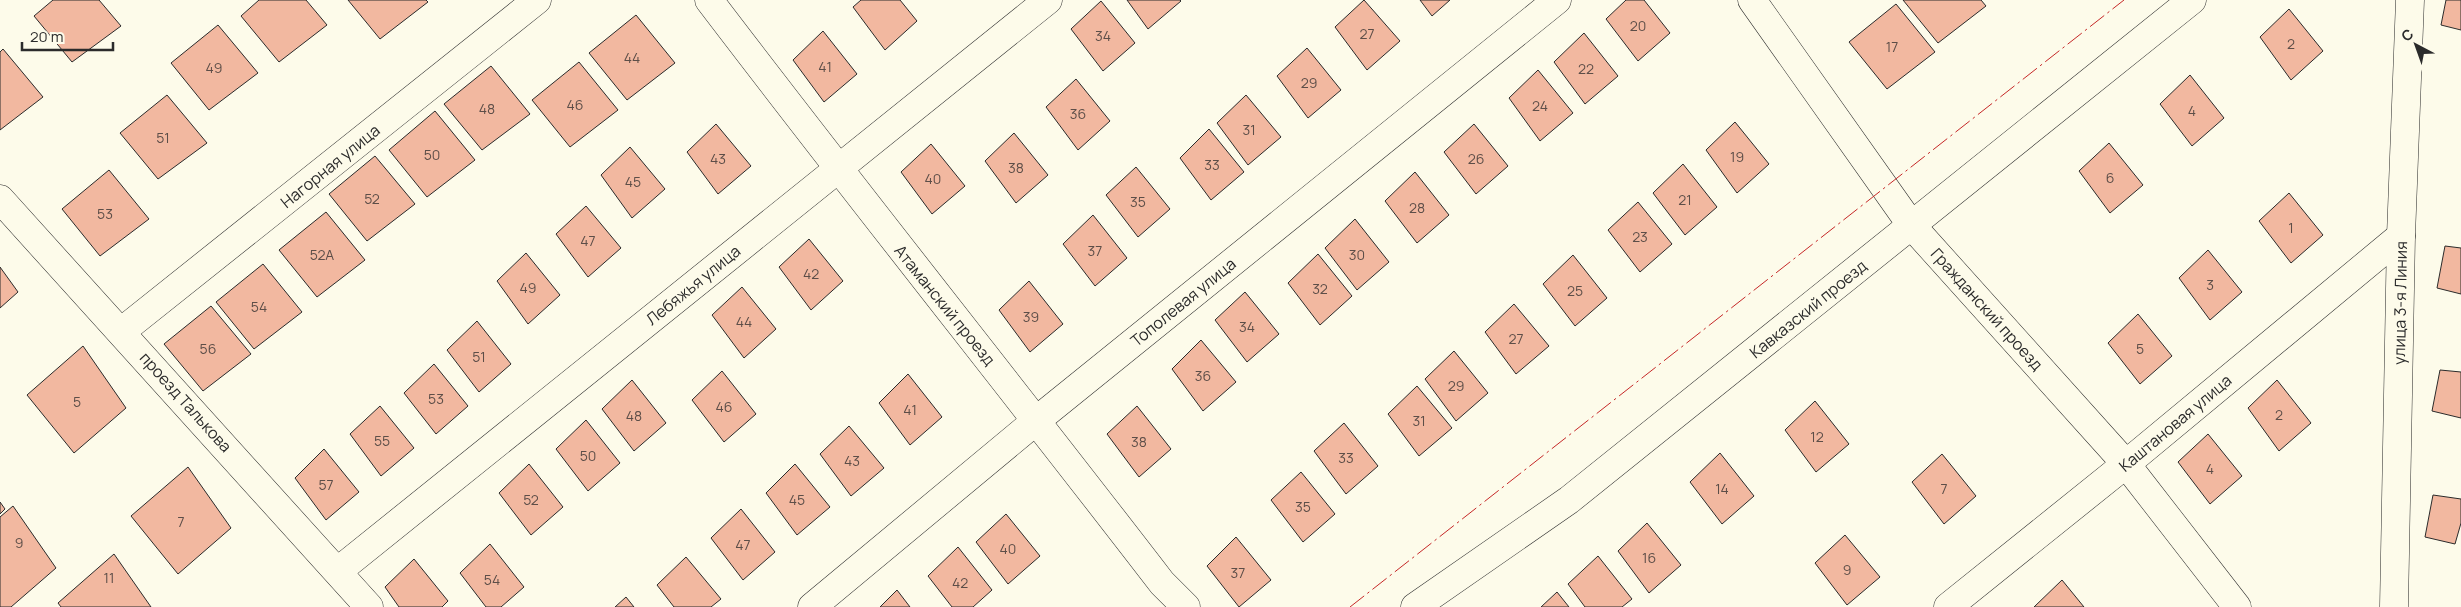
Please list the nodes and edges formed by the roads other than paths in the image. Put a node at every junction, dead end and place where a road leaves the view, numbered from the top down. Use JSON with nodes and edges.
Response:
{"nodes":[{"id":1,"x":537,"y":0,"type":"edge"},
{"id":2,"x":709,"y":0,"type":"edge"},
{"id":3,"x":1048,"y":0,"type":"edge"},
{"id":4,"x":1557,"y":0,"type":"edge"},
{"id":5,"x":1752,"y":0,"type":"edge"},
{"id":6,"x":2192,"y":0,"type":"edge"},
{"id":7,"x":2410,"y":0,"type":"edge"},
{"id":8,"x":837,"y":170,"type":"junction"},
{"id":9,"x":0,"y":198,"type":"edge"},
{"id":10,"x":1912,"y":226,"type":"junction"},
{"id":11,"x":2401,"y":236,"type":"junction"},
{"id":12,"x":122,"y":332,"type":"junction"},
{"id":13,"x":1037,"y":420,"type":"junction"},
{"id":14,"x":2126,"y":464,"type":"junction"},
{"id":15,"x":338,"y":570,"type":"junction"},
{"id":16,"x":369,"y":607,"type":"edge"},
{"id":17,"x":812,"y":607,"type":"edge"},
{"id":18,"x":1186,"y":607,"type":"edge"},
{"id":19,"x":1415,"y":607,"type":"edge"},
{"id":20,"x":1948,"y":607,"type":"edge"},
{"id":21,"x":2237,"y":607,"type":"edge"},
{"id":22,"x":2394,"y":607,"type":"edge"}],
"edges":[{"from":1,"to":12,"type":"street","name":"Нагорная улица"},
{"from":2,"to":8,"type":"street","name":"Атаманский проезд"},
{"from":3,"to":8,"type":"street","name":"Лебяжья улица"},
{"from":4,"to":13,"type":"street","name":"Тополевая улица"},
{"from":5,"to":10,"type":"street","name":"Гражданский проезд"},
{"from":6,"to":10,"type":"street","name":"Кавказский проезд"},
{"from":7,"to":11,"type":"street","name":"улица 3-я Линия"},
{"from":8,"to":13,"type":"street","name":"Атаманский проезд"},
{"from":8,"to":15,"type":"street","name":"Лебяжья улица"},
{"from":9,"to":12,"type":"street","name":"проезд Талькова"},
{"from":10,"to":14,"type":"street","name":"Гражданский проезд"},
{"from":10,"to":19,"type":"street","name":"Кавказский проезд"},
{"from":11,"to":14,"type":"street","name":"Каштановая улица"},
{"from":11,"to":22,"type":"street","name":"улица 3-я Линия"},
{"from":12,"to":15,"type":"street","name":"проезд Талькова"},
{"from":13,"to":17,"type":"street","name":"Тополевая улица"},
{"from":13,"to":18,"type":"street","name":"Атаманский проезд"},
{"from":14,"to":20,"type":"street","name":"Каштановая улица"},
{"from":14,"to":21,"type":"street","name":"Гражданский проезд"},
{"from":15,"to":16,"type":"street","name":"проезд Талькова"}]}
